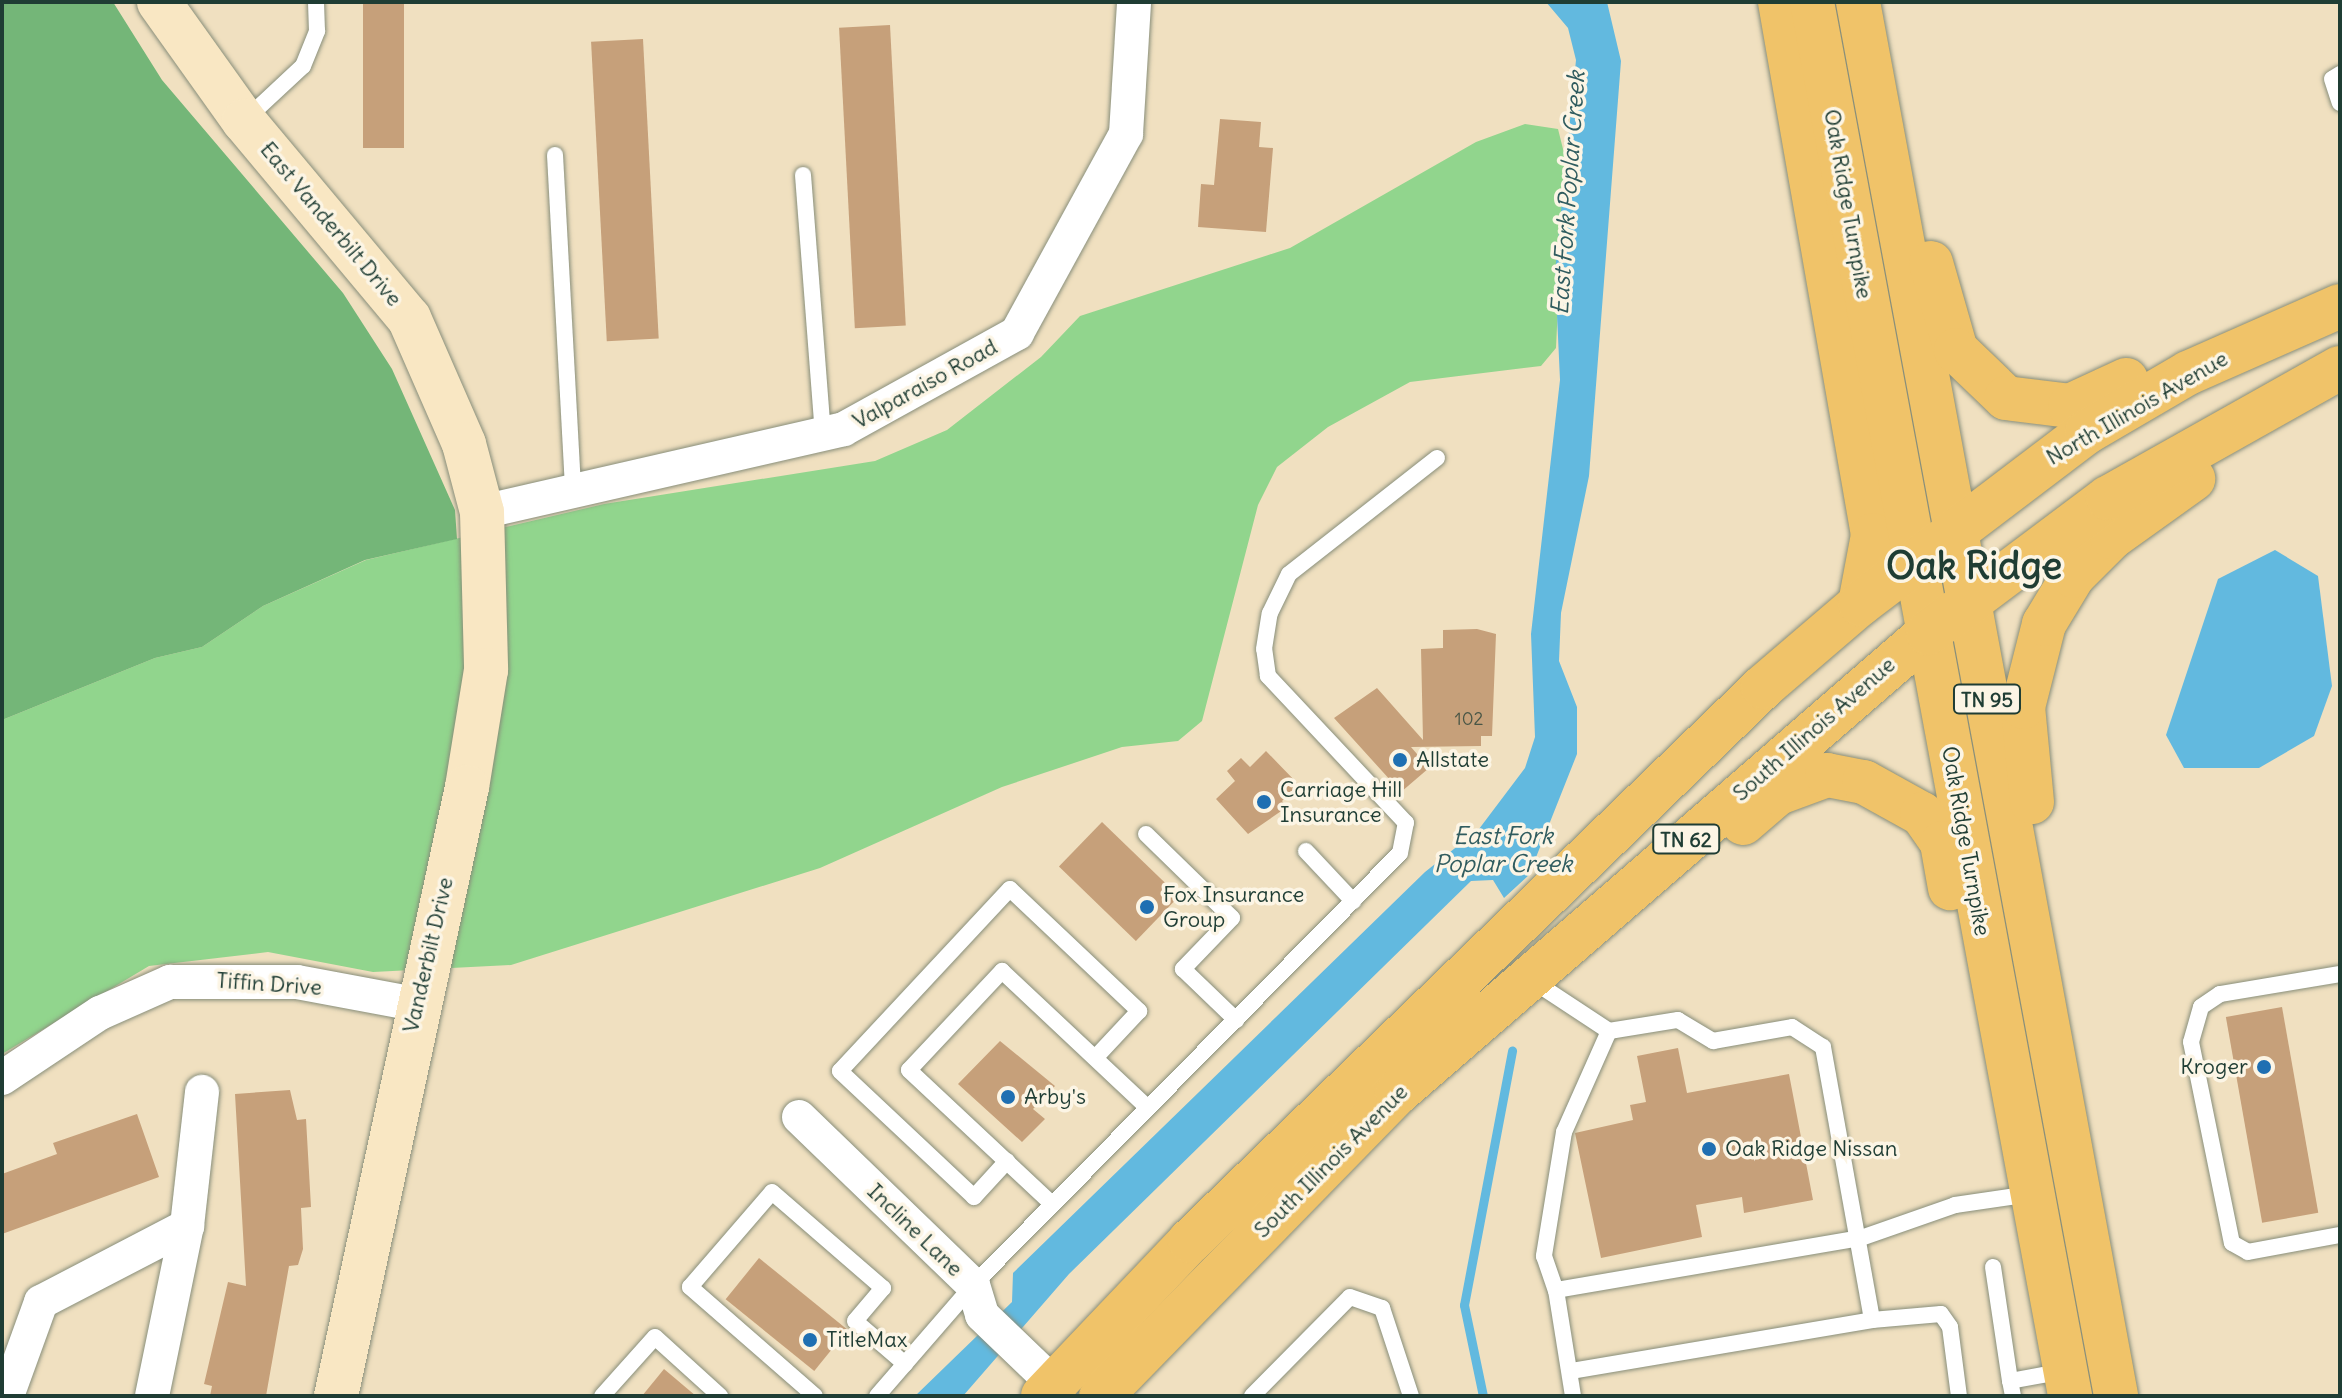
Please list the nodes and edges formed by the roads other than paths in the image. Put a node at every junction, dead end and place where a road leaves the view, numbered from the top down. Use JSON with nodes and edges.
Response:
{"nodes":[{"id":1,"x":159,"y":2,"type":"edge"},
{"id":2,"x":316,"y":2,"type":"edge"},
{"id":3,"x":1134,"y":2,"type":"edge"},
{"id":4,"x":1780,"y":2,"type":"edge"},
{"id":5,"x":1812,"y":2,"type":"edge"},
{"id":6,"x":1858,"y":2,"type":"edge"},
{"id":7,"x":2340,"y":74,"type":"edge"},
{"id":8,"x":1875,"y":99,"type":"junction"},
{"id":9,"x":2340,"y":103,"type":"edge"},
{"id":10,"x":244,"y":121,"type":"junction"},
{"id":11,"x":555,"y":155,"type":"dead end"},
{"id":12,"x":803,"y":175,"type":"dead end"},
{"id":13,"x":2340,"y":306,"type":"edge"},
{"id":14,"x":2279,"y":330,"type":"junction"},
{"id":15,"x":2331,"y":372,"type":"edge"},
{"id":16,"x":823,"y":434,"type":"junction"},
{"id":17,"x":1437,"y":458,"type":"dead end"},
{"id":18,"x":573,"y":490,"type":"junction"},
{"id":19,"x":482,"y":512,"type":"junction"},
{"id":20,"x":1954,"y":531,"type":"junction"},
{"id":21,"x":1911,"y":564,"type":"junction"},
{"id":22,"x":1965,"y":603,"type":"junction"},
{"id":23,"x":1860,"y":604,"type":"junction"},
{"id":24,"x":1928,"y":633,"type":"junction"},
{"id":25,"x":1146,"y":834,"type":"dead end"},
{"id":26,"x":1306,"y":851,"type":"dead end"},
{"id":27,"x":1353,"y":901,"type":"junction"},
{"id":28,"x":1594,"y":919,"type":"junction"},
{"id":29,"x":2340,"y":974,"type":"edge"},
{"id":30,"x":1528,"y":977,"type":"junction"},
{"id":31,"x":415,"y":1004,"type":"junction"},
{"id":32,"x":1236,"y":1020,"type":"junction"},
{"id":33,"x":1609,"y":1031,"type":"junction"},
{"id":34,"x":1095,"y":1058,"type":"junction"},
{"id":35,"x":2009,"y":1077,"type":"junction"},
{"id":36,"x":2,"y":1078,"type":"edge"},
{"id":37,"x":202,"y":1092,"type":"dead end"},
{"id":38,"x":1148,"y":1108,"type":"junction"},
{"id":39,"x":2064,"y":1115,"type":"junction"},
{"id":40,"x":799,"y":1117,"type":"dead end"},
{"id":41,"x":1007,"y":1161,"type":"junction"},
{"id":42,"x":2032,"y":1194,"type":"junction"},
{"id":43,"x":1052,"y":1204,"type":"junction"},
{"id":44,"x":187,"y":1226,"type":"junction"},
{"id":45,"x":2340,"y":1235,"type":"edge"},
{"id":46,"x":1861,"y":1238,"type":"junction"},
{"id":47,"x":1993,"y":1267,"type":"dead end"},
{"id":48,"x":1556,"y":1290,"type":"junction"},
{"id":49,"x":977,"y":1300,"type":"junction"},
{"id":50,"x":1872,"y":1320,"type":"junction"},
{"id":51,"x":905,"y":1364,"type":"junction"},
{"id":52,"x":1571,"y":1371,"type":"junction"},
{"id":53,"x":2089,"y":1376,"type":"edge"},
{"id":54,"x":1049,"y":1384,"type":"edge"},
{"id":55,"x":2012,"y":1388,"type":"edge"},
{"id":56,"x":7,"y":1396,"type":"edge"},
{"id":57,"x":152,"y":1396,"type":"edge"},
{"id":58,"x":336,"y":1396,"type":"edge"},
{"id":59,"x":602,"y":1396,"type":"edge"},
{"id":60,"x":720,"y":1396,"type":"edge"},
{"id":61,"x":815,"y":1396,"type":"edge"},
{"id":62,"x":877,"y":1396,"type":"edge"},
{"id":63,"x":1101,"y":1396,"type":"edge"},
{"id":64,"x":1252,"y":1396,"type":"edge"},
{"id":65,"x":1411,"y":1396,"type":"edge"},
{"id":66,"x":1573,"y":1396,"type":"edge"},
{"id":67,"x":1959,"y":1396,"type":"edge"},
{"id":68,"x":2139,"y":1396,"type":"edge"}],
"edges":[{"from":1,"to":10,"type":"street","name":"East Vanderbilt Drive"},
{"from":2,"to":10,"type":"lane"},
{"from":3,"to":16,"type":"street","name":"Valparaiso Road"},
{"from":4,"to":23,"type":"highway"},
{"from":5,"to":21,"type":"highway","name":"Oak Ridge Turnpike","number":"TN 95"},
{"from":6,"to":8,"type":"highway","name":"Oak Ridge Turnpike","number":"TN 95"},
{"from":7,"to":9,"type":"lane"},
{"from":8,"to":14,"type":"highway"},
{"from":8,"to":20,"type":"highway","name":"Oak Ridge Turnpike","number":"TN 95"},
{"from":10,"to":19,"type":"street","name":"East Vanderbilt Drive"},
{"from":11,"to":18,"type":"lane"},
{"from":12,"to":16,"type":"lane"},
{"from":13,"to":14,"type":"highway","name":"North Illinois Avenue","number":"TN 62"},
{"from":14,"to":20,"type":"highway","name":"North Illinois Avenue","number":"TN 62"},
{"from":15,"to":22,"type":"highway","name":"South Illinois Avenue","number":"TN 62"},
{"from":15,"to":39,"type":"highway"},
{"from":16,"to":18,"type":"street","name":"Valparaiso Road"},
{"from":17,"to":27,"type":"lane"},
{"from":18,"to":19,"type":"street","name":"Valparaiso Road"},
{"from":19,"to":31,"type":"street","name":"Vanderbilt Drive"},
{"from":20,"to":21,"type":"highway","name":"North Illinois Avenue","number":"TN 62"},
{"from":20,"to":22,"type":"highway","name":"Oak Ridge Turnpike","number":"TN 95"},
{"from":21,"to":23,"type":"highway","name":"South Illinois Avenue","number":"TN 62"},
{"from":21,"to":24,"type":"highway","name":"Oak Ridge Turnpike","number":"TN 95"},
{"from":22,"to":24,"type":"highway","name":"South Illinois Avenue","number":"TN 62"},
{"from":22,"to":39,"type":"highway","name":"Oak Ridge Turnpike","number":"TN 95"},
{"from":23,"to":54,"type":"highway","name":"South Illinois Avenue","number":"TN 62"},
{"from":24,"to":28,"type":"highway","name":"South Illinois Avenue","number":"TN 62"},
{"from":24,"to":35,"type":"highway","name":"Oak Ridge Turnpike","number":"TN 95"},
{"from":25,"to":32,"type":"lane"},
{"from":26,"to":27,"type":"lane"},
{"from":27,"to":32,"type":"lane"},
{"from":28,"to":30,"type":"highway","name":"South Illinois Avenue","number":"TN 62"},
{"from":28,"to":35,"type":"highway"},
{"from":29,"to":45,"type":"lane"},
{"from":30,"to":33,"type":"lane"},
{"from":30,"to":63,"type":"highway","name":"South Illinois Avenue","number":"TN 62"},
{"from":31,"to":36,"type":"street","name":"Tiffin Drive"},
{"from":31,"to":58,"type":"street","name":"Vanderbilt Drive"},
{"from":32,"to":38,"type":"lane"},
{"from":33,"to":46,"type":"lane"},
{"from":33,"to":48,"type":"lane"},
{"from":34,"to":38,"type":"lane"},
{"from":34,"to":41,"type":"lane"},
{"from":34,"to":41,"type":"lane"},
{"from":35,"to":42,"type":"highway","name":"Oak Ridge Turnpike","number":"TN 95"},
{"from":37,"to":44,"type":"street"},
{"from":38,"to":43,"type":"lane"},
{"from":39,"to":53,"type":"highway","name":"Oak Ridge Turnpike","number":"TN 95"},
{"from":39,"to":68,"type":"highway"},
{"from":40,"to":49,"type":"street","name":"Incline Lane"},
{"from":41,"to":43,"type":"lane"},
{"from":42,"to":46,"type":"lane"},
{"from":42,"to":53,"type":"highway","name":"Oak Ridge Turnpike","number":"TN 95"},
{"from":43,"to":49,"type":"lane"},
{"from":44,"to":56,"type":"street"},
{"from":44,"to":57,"type":"street"},
{"from":46,"to":48,"type":"lane"},
{"from":46,"to":50,"type":"lane"},
{"from":47,"to":55,"type":"lane"},
{"from":48,"to":52,"type":"lane"},
{"from":49,"to":51,"type":"lane"},
{"from":49,"to":54,"type":"street","name":"Incline Lane"},
{"from":50,"to":52,"type":"lane"},
{"from":50,"to":67,"type":"lane"},
{"from":51,"to":61,"type":"lane"},
{"from":51,"to":62,"type":"lane"},
{"from":52,"to":66,"type":"lane"},
{"from":53,"to":55,"type":"lane"},
{"from":59,"to":60,"type":"lane"},
{"from":64,"to":65,"type":"lane"}]}
